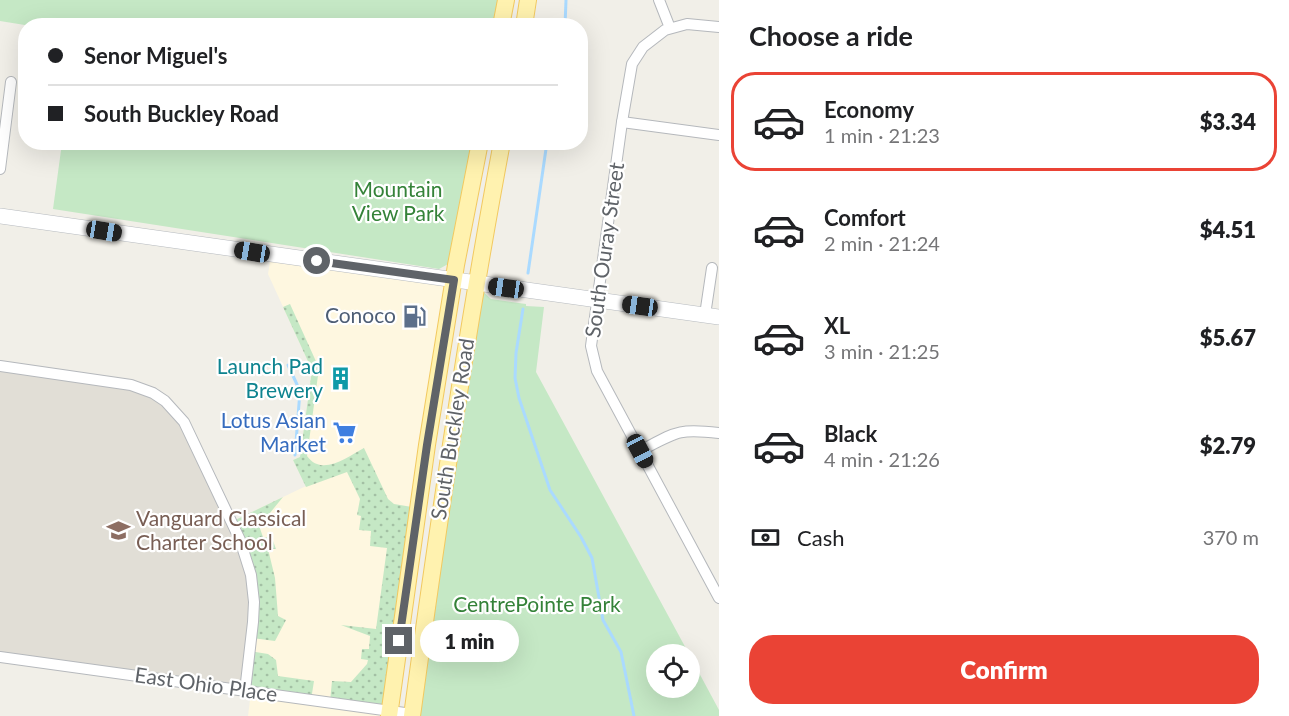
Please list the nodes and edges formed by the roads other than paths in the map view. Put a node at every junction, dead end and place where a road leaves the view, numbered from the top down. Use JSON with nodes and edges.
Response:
{"nodes":[{"id":1,"x":506,"y":0,"type":"edge"},
{"id":2,"x":528,"y":0,"type":"edge"},
{"id":3,"x":659,"y":0,"type":"edge"},
{"id":4,"x":503,"y":18,"type":"edge"},
{"id":5,"x":525,"y":18,"type":"edge"},
{"id":6,"x":719,"y":27,"type":"edge"},
{"id":7,"x":670,"y":28,"type":"junction"},
{"id":8,"x":11,"y":82,"type":"dead end"},
{"id":9,"x":622,"y":122,"type":"junction"},
{"id":10,"x":719,"y":135,"type":"edge"},
{"id":11,"x":478,"y":150,"type":"edge"},
{"id":12,"x":501,"y":150,"type":"edge"},
{"id":13,"x":0,"y":169,"type":"edge"},
{"id":14,"x":0,"y":216,"type":"edge"},
{"id":15,"x":711,"y":268,"type":"dead end"},
{"id":16,"x":454,"y":280,"type":"junction"},
{"id":17,"x":476,"y":284,"type":"junction"},
{"id":18,"x":597,"y":300,"type":"junction"},
{"id":19,"x":712,"y":316,"type":"edge"},
{"id":20,"x":0,"y":366,"type":"edge"},
{"id":21,"x":719,"y":433,"type":"edge"},
{"id":22,"x":640,"y":451,"type":"junction"},
{"id":23,"x":719,"y":598,"type":"edge"},
{"id":24,"x":0,"y":657,"type":"edge"},
{"id":25,"x":245,"y":691,"type":"junction"},
{"id":26,"x":389,"y":714,"type":"edge"},
{"id":27,"x":412,"y":715,"type":"edge"}],
"edges":[{"from":1,"to":4,"type":"main road"},
{"from":2,"to":5,"type":"main road"},
{"from":3,"to":7,"type":"street"},
{"from":6,"to":7,"type":"street"},
{"from":7,"to":9,"type":"street","name":"South Ouray Street"},
{"from":8,"to":13,"type":"street"},
{"from":9,"to":10,"type":"street"},
{"from":9,"to":18,"type":"street","name":"South Ouray Street"},
{"from":11,"to":16,"type":"main road","name":"South Buckley Road"},
{"from":12,"to":17,"type":"main road","name":"South Buckley Road"},
{"from":14,"to":16,"type":"street"},
{"from":15,"to":19,"type":"street"},
{"from":16,"to":17,"type":"street"},
{"from":16,"to":26,"type":"main road","name":"South Buckley Road"},
{"from":17,"to":18,"type":"street"},
{"from":17,"to":27,"type":"main road","name":"South Buckley Road"},
{"from":18,"to":19,"type":"street"},
{"from":18,"to":22,"type":"street","name":"South Ouray Street"},
{"from":20,"to":25,"type":"street"},
{"from":21,"to":22,"type":"street"},
{"from":22,"to":23,"type":"street","name":"South Ouray Street"},
{"from":24,"to":25,"type":"street","name":"East Ohio Place"},
{"from":25,"to":26,"type":"street","name":"East Ohio Place"},
{"from":26,"to":27,"type":"street","name":"East Ohio Place"}]}
